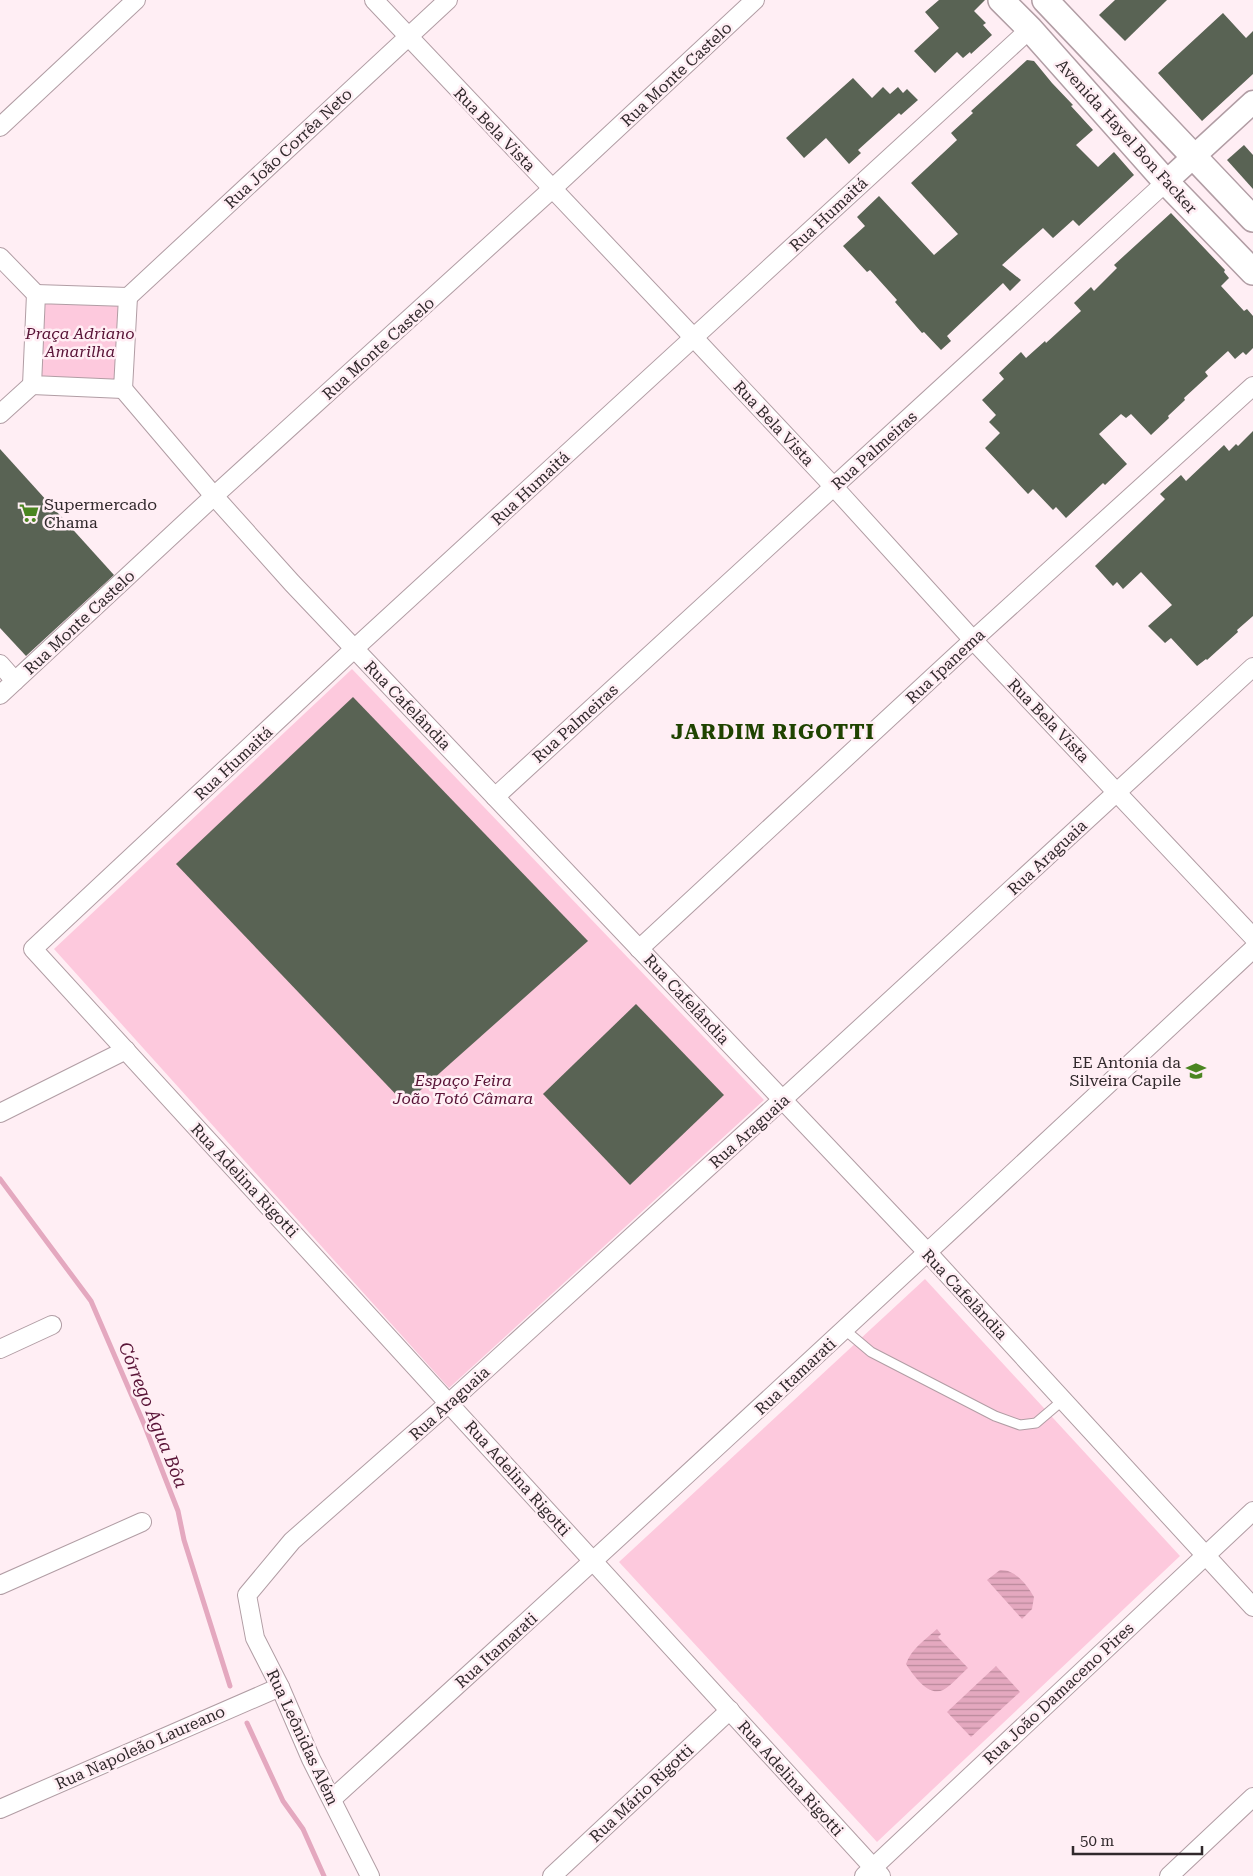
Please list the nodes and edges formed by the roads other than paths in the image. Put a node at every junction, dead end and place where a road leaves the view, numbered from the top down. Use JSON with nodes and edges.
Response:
{"nodes":[{"id":1,"x":136,"y":0,"type":"edge"},
{"id":2,"x":374,"y":0,"type":"edge"},
{"id":3,"x":448,"y":0,"type":"edge"},
{"id":4,"x":755,"y":0,"type":"edge"},
{"id":5,"x":1001,"y":0,"type":"edge"},
{"id":6,"x":1053,"y":3,"type":"edge"},
{"id":7,"x":1030,"y":29,"type":"junction"},
{"id":8,"x":407,"y":37,"type":"junction"},
{"id":9,"x":1253,"y":102,"type":"edge"},
{"id":10,"x":0,"y":127,"type":"edge"},
{"id":11,"x":1194,"y":157,"type":"junction"},
{"id":12,"x":1166,"y":182,"type":"junction"},
{"id":13,"x":552,"y":189,"type":"junction"},
{"id":14,"x":1253,"y":220,"type":"edge"},
{"id":15,"x":0,"y":257,"type":"edge"},
{"id":16,"x":1253,"y":272,"type":"edge"},
{"id":17,"x":36,"y":294,"type":"junction"},
{"id":18,"x":128,"y":297,"type":"junction"},
{"id":19,"x":694,"y":338,"type":"junction"},
{"id":20,"x":32,"y":385,"type":"junction"},
{"id":21,"x":1253,"y":386,"type":"edge"},
{"id":22,"x":124,"y":389,"type":"junction"},
{"id":23,"x":0,"y":414,"type":"edge"},
{"id":24,"x":834,"y":487,"type":"junction"},
{"id":25,"x":214,"y":496,"type":"junction"},
{"id":26,"x":973,"y":640,"type":"junction"},
{"id":27,"x":354,"y":649,"type":"junction"},
{"id":28,"x":0,"y":664,"type":"edge"},
{"id":29,"x":1253,"y":667,"type":"edge"},
{"id":30,"x":15,"y":681,"type":"junction"},
{"id":31,"x":0,"y":695,"type":"edge"},
{"id":32,"x":1118,"y":792,"type":"junction"},
{"id":33,"x":495,"y":797,"type":"junction"},
{"id":34,"x":1253,"y":937,"type":"edge"},
{"id":35,"x":33,"y":949,"type":"joint"},
{"id":36,"x":639,"y":949,"type":"junction"},
{"id":37,"x":1253,"y":949,"type":"edge"},
{"id":38,"x":126,"y":1050,"type":"junction"},
{"id":39,"x":782,"y":1100,"type":"junction"},
{"id":40,"x":0,"y":1113,"type":"edge"},
{"id":41,"x":928,"y":1253,"type":"junction"},
{"id":42,"x":52,"y":1325,"type":"dead end"},
{"id":43,"x":844,"y":1330,"type":"junction"},
{"id":44,"x":0,"y":1349,"type":"edge"},
{"id":45,"x":1063,"y":1400,"type":"junction"},
{"id":46,"x":449,"y":1403,"type":"junction"},
{"id":47,"x":1253,"y":1511,"type":"edge"},
{"id":48,"x":142,"y":1522,"type":"dead end"},
{"id":49,"x":1205,"y":1555,"type":"junction"},
{"id":50,"x":594,"y":1561,"type":"junction"},
{"id":51,"x":0,"y":1585,"type":"edge"},
{"id":52,"x":247,"y":1595,"type":"joint"},
{"id":53,"x":1253,"y":1607,"type":"edge"},
{"id":54,"x":280,"y":1687,"type":"junction"},
{"id":55,"x":730,"y":1710,"type":"junction"},
{"id":56,"x":1253,"y":1797,"type":"edge"},
{"id":57,"x":332,"y":1799,"type":"junction"},
{"id":58,"x":0,"y":1809,"type":"edge"},
{"id":59,"x":873,"y":1873,"type":"edge"},
{"id":60,"x":370,"y":1876,"type":"edge"},
{"id":61,"x":552,"y":1876,"type":"edge"},
{"id":62,"x":1169,"y":1876,"type":"edge"}],
"edges":[{"from":1,"to":10,"type":"street"},
{"from":2,"to":8,"type":"street","name":"Rua Bela Vista"},
{"from":3,"to":8,"type":"street","name":"Rua João Corrêa Neto"},
{"from":4,"to":13,"type":"street","name":"Rua Monte Castelo"},
{"from":5,"to":7,"type":"main road","name":"Avenida Hayel Bon Facker"},
{"from":6,"to":11,"type":"main road","name":"Avenida Hayel Bon Facker"},
{"from":7,"to":12,"type":"main road","name":"Avenida Hayel Bon Facker"},
{"from":7,"to":19,"type":"street","name":"Rua Humaitá"},
{"from":8,"to":13,"type":"street","name":"Rua Bela Vista"},
{"from":8,"to":18,"type":"street","name":"Rua João Corrêa Neto"},
{"from":9,"to":11,"type":"street","name":"Rua Palmeiras"},
{"from":11,"to":12,"type":"street","name":"Rua Palmeiras"},
{"from":11,"to":14,"type":"main road","name":"Avenida Hayel Bon Facker"},
{"from":12,"to":16,"type":"main road","name":"Avenida Hayel Bon Facker"},
{"from":12,"to":24,"type":"street","name":"Rua Palmeiras"},
{"from":13,"to":19,"type":"street","name":"Rua Bela Vista"},
{"from":13,"to":25,"type":"street","name":"Rua Monte Castelo"},
{"from":15,"to":17,"type":"street"},
{"from":17,"to":18,"type":"street"},
{"from":17,"to":20,"type":"street"},
{"from":18,"to":22,"type":"street"},
{"from":19,"to":24,"type":"street","name":"Rua Bela Vista"},
{"from":19,"to":27,"type":"street","name":"Rua Humaitá"},
{"from":20,"to":22,"type":"street"},
{"from":20,"to":23,"type":"street"},
{"from":21,"to":26,"type":"street","name":"Rua Ipanema"},
{"from":22,"to":25,"type":"street","name":"Rua Cafelândia"},
{"from":24,"to":26,"type":"street","name":"Rua Bela Vista"},
{"from":24,"to":33,"type":"street","name":"Rua Palmeiras"},
{"from":25,"to":27,"type":"street","name":"Rua Cafelândia"},
{"from":25,"to":30,"type":"street","name":"Rua Monte Castelo"},
{"from":26,"to":32,"type":"street","name":"Rua Bela Vista"},
{"from":26,"to":36,"type":"street","name":"Rua Ipanema"},
{"from":27,"to":33,"type":"street","name":"Rua Cafelândia"},
{"from":27,"to":35,"type":"street","name":"Rua Humaitá"},
{"from":28,"to":30,"type":"street"},
{"from":29,"to":32,"type":"street","name":"Rua Araguaia"},
{"from":30,"to":31,"type":"street","name":"Rua Monte Castelo"},
{"from":32,"to":34,"type":"street","name":"Rua Bela Vista"},
{"from":32,"to":39,"type":"street","name":"Rua Araguaia"},
{"from":33,"to":36,"type":"street","name":"Rua Cafelândia"},
{"from":35,"to":38,"type":"street","name":"Rua Adelina Rigotti"},
{"from":36,"to":39,"type":"street","name":"Rua Cafelândia"},
{"from":37,"to":41,"type":"street","name":"Rua Itamarati"},
{"from":38,"to":40,"type":"street"},
{"from":38,"to":46,"type":"street","name":"Rua Adelina Rigotti"},
{"from":39,"to":41,"type":"street","name":"Rua Cafelândia"},
{"from":39,"to":46,"type":"street","name":"Rua Araguaia"},
{"from":41,"to":43,"type":"street","name":"Rua Itamarati"},
{"from":41,"to":45,"type":"street","name":"Rua Cafelândia"},
{"from":42,"to":44,"type":"street"},
{"from":43,"to":45,"type":"lane"},
{"from":43,"to":50,"type":"street","name":"Rua Itamarati"},
{"from":45,"to":49,"type":"street","name":"Rua Cafelândia"},
{"from":46,"to":50,"type":"street","name":"Rua Adelina Rigotti"},
{"from":46,"to":52,"type":"street","name":"Rua Araguaia"},
{"from":47,"to":49,"type":"street","name":"Rua João Damaceno Pires"},
{"from":48,"to":51,"type":"street"},
{"from":49,"to":53,"type":"street","name":"Rua Cafelândia"},
{"from":49,"to":59,"type":"street","name":"Rua João Damaceno Pires"},
{"from":50,"to":55,"type":"street","name":"Rua Adelina Rigotti"},
{"from":50,"to":57,"type":"street","name":"Rua Itamarati"},
{"from":52,"to":54,"type":"street","name":"Rua Leônidas Além"},
{"from":54,"to":57,"type":"street","name":"Rua Leônidas Além"},
{"from":54,"to":58,"type":"street","name":"Rua Napoleão Laureano"},
{"from":55,"to":59,"type":"street","name":"Rua Adelina Rigotti"},
{"from":55,"to":61,"type":"street","name":"Rua Mário Rigotti"},
{"from":56,"to":62,"type":"street"},
{"from":57,"to":60,"type":"street","name":"Rua Leônidas Além"}]}
